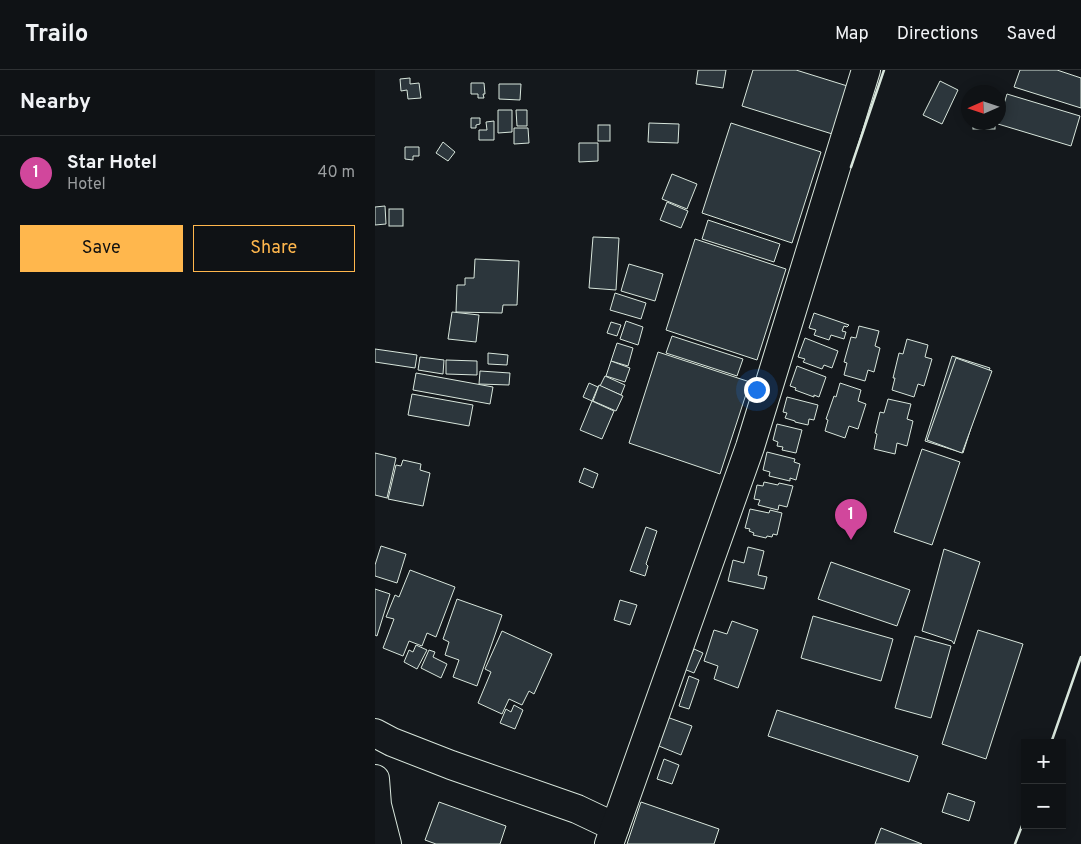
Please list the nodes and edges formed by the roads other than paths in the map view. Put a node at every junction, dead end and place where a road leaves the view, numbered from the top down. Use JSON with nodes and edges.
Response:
{"nodes":[{"id":1,"x":866,"y":70,"type":"edge"},
{"id":2,"x":375,"y":733,"type":"edge"},
{"id":3,"x":375,"y":738,"type":"edge"},
{"id":4,"x":375,"y":779,"type":"edge"},
{"id":5,"x":612,"y":835,"type":"edge"},
{"id":6,"x":387,"y":844,"type":"edge"}],
"edges":[{"from":1,"to":5,"type":"street"},
{"from":2,"to":3,"type":"street"},
{"from":2,"to":5,"type":"street"},
{"from":4,"to":6,"type":"street"}]}
